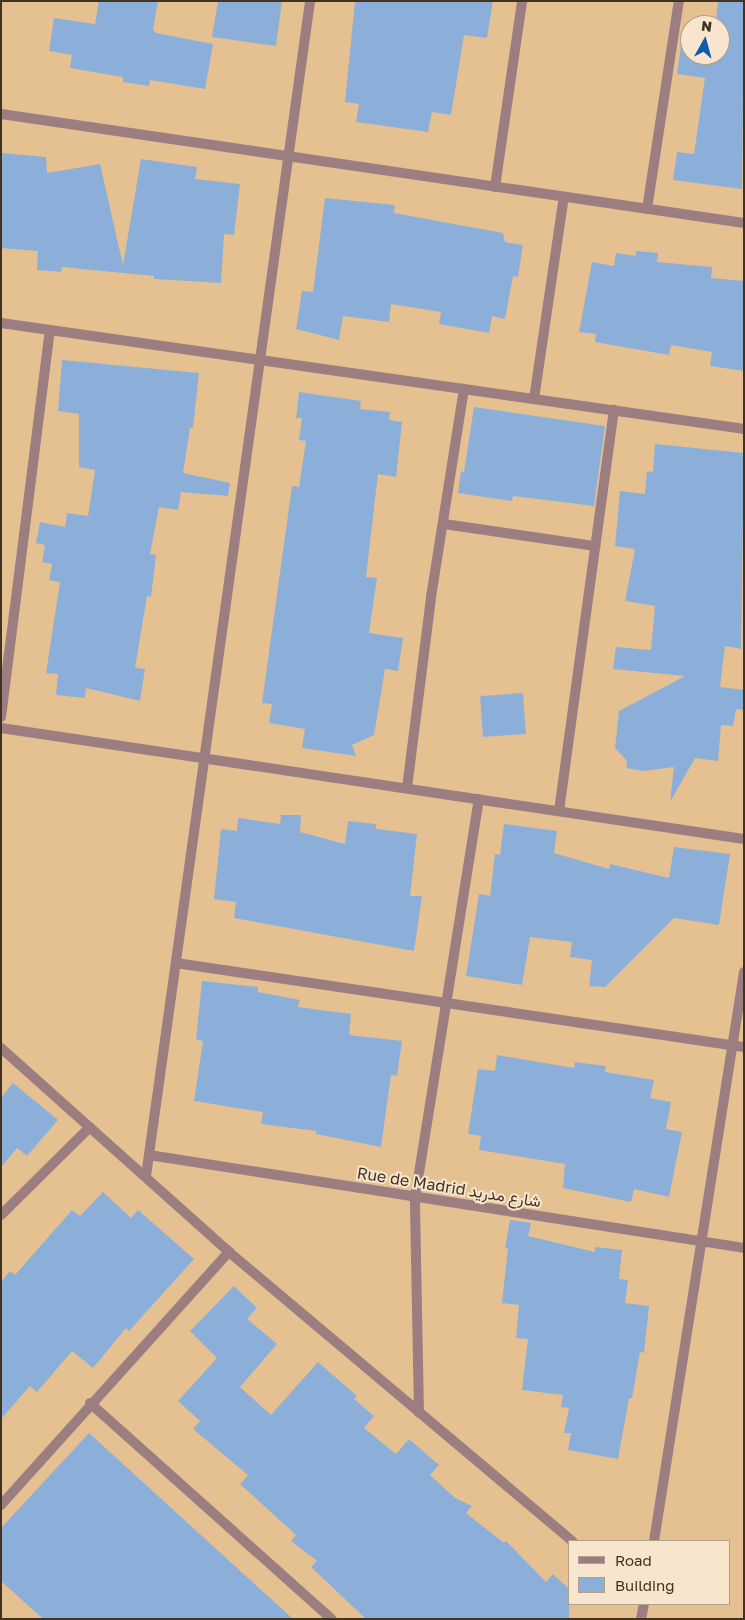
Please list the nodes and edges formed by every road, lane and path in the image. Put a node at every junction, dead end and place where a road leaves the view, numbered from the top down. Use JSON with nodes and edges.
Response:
{"nodes":[{"id":1,"x":310,"y":1,"type":"edge"},
{"id":2,"x":522,"y":1,"type":"edge"},
{"id":3,"x":679,"y":1,"type":"edge"},
{"id":4,"x":1,"y":114,"type":"edge"},
{"id":5,"x":288,"y":157,"type":"junction"},
{"id":6,"x":495,"y":187,"type":"junction"},
{"id":7,"x":564,"y":197,"type":"junction"},
{"id":8,"x":647,"y":209,"type":"junction"},
{"id":9,"x":744,"y":223,"type":"edge"},
{"id":10,"x":1,"y":323,"type":"edge"},
{"id":11,"x":50,"y":330,"type":"junction"},
{"id":12,"x":260,"y":360,"type":"junction"},
{"id":13,"x":464,"y":389,"type":"junction"},
{"id":14,"x":534,"y":399,"type":"junction"},
{"id":15,"x":614,"y":410,"type":"junction"},
{"id":16,"x":744,"y":429,"type":"edge"},
{"id":17,"x":444,"y":524,"type":"junction"},
{"id":18,"x":596,"y":546,"type":"junction"},
{"id":19,"x":1,"y":717,"type":"edge"},
{"id":20,"x":1,"y":728,"type":"edge"},
{"id":21,"x":204,"y":758,"type":"junction"},
{"id":22,"x":407,"y":788,"type":"junction"},
{"id":23,"x":479,"y":800,"type":"junction"},
{"id":24,"x":559,"y":811,"type":"junction"},
{"id":25,"x":744,"y":839,"type":"edge"},
{"id":26,"x":176,"y":963,"type":"junction"},
{"id":27,"x":744,"y":972,"type":"edge"},
{"id":28,"x":445,"y":1003,"type":"junction"},
{"id":29,"x":732,"y":1046,"type":"junction"},
{"id":30,"x":744,"y":1047,"type":"edge"},
{"id":31,"x":1,"y":1048,"type":"edge"},
{"id":32,"x":90,"y":1127,"type":"junction"},
{"id":33,"x":149,"y":1155,"type":"junction"},
{"id":34,"x":146,"y":1176,"type":"junction"},
{"id":35,"x":415,"y":1198,"type":"junction"},
{"id":36,"x":1,"y":1216,"type":"edge"},
{"id":37,"x":701,"y":1242,"type":"junction"},
{"id":38,"x":744,"y":1248,"type":"edge"},
{"id":39,"x":229,"y":1252,"type":"junction"},
{"id":40,"x":90,"y":1403,"type":"junction"},
{"id":41,"x":419,"y":1412,"type":"junction"},
{"id":42,"x":1,"y":1505,"type":"edge"},
{"id":43,"x":571,"y":1540,"type":"edge"},
{"id":44,"x":654,"y":1540,"type":"edge"},
{"id":45,"x":644,"y":1605,"type":"edge"},
{"id":46,"x":332,"y":1619,"type":"edge"},
{"id":47,"x":641,"y":1619,"type":"edge"}],
"edges":[{"from":1,"to":5,"type":"street"},
{"from":2,"to":6,"type":"street"},
{"from":3,"to":8,"type":"street"},
{"from":4,"to":5,"type":"street"},
{"from":5,"to":6,"type":"street"},
{"from":5,"to":12,"type":"street"},
{"from":6,"to":7,"type":"street"},
{"from":7,"to":8,"type":"street"},
{"from":7,"to":14,"type":"street"},
{"from":8,"to":9,"type":"street"},
{"from":10,"to":11,"type":"street"},
{"from":11,"to":12,"type":"street"},
{"from":11,"to":19,"type":"street"},
{"from":12,"to":13,"type":"street"},
{"from":12,"to":21,"type":"street"},
{"from":13,"to":14,"type":"street"},
{"from":13,"to":17,"type":"street"},
{"from":14,"to":15,"type":"street"},
{"from":15,"to":16,"type":"street"},
{"from":15,"to":18,"type":"street"},
{"from":17,"to":18,"type":"street"},
{"from":17,"to":22,"type":"street"},
{"from":18,"to":24,"type":"street"},
{"from":20,"to":21,"type":"street"},
{"from":21,"to":22,"type":"street"},
{"from":21,"to":26,"type":"street"},
{"from":22,"to":23,"type":"street"},
{"from":23,"to":24,"type":"street"},
{"from":23,"to":28,"type":"street"},
{"from":24,"to":25,"type":"street"},
{"from":26,"to":28,"type":"street"},
{"from":26,"to":33,"type":"street"},
{"from":27,"to":29,"type":"street"},
{"from":28,"to":29,"type":"street"},
{"from":28,"to":35,"type":"street"},
{"from":29,"to":30,"type":"street"},
{"from":29,"to":37,"type":"street"},
{"from":31,"to":32,"type":"street"},
{"from":32,"to":34,"type":"street"},
{"from":32,"to":36,"type":"street"},
{"from":33,"to":34,"type":"street"},
{"from":33,"to":35,"type":"street","name":"Rue de Madrid شارع مدريد"},
{"from":34,"to":39,"type":"street"},
{"from":35,"to":37,"type":"street","name":"Rue de Madrid شارع مدريد"},
{"from":35,"to":41,"type":"street"},
{"from":37,"to":38,"type":"street","name":"Rue de Madrid شارع مدريد"},
{"from":37,"to":44,"type":"street"},
{"from":39,"to":40,"type":"street"},
{"from":39,"to":41,"type":"street"},
{"from":40,"to":42,"type":"street"},
{"from":40,"to":46,"type":"street"},
{"from":41,"to":43,"type":"street"},
{"from":45,"to":47,"type":"street"}]}
